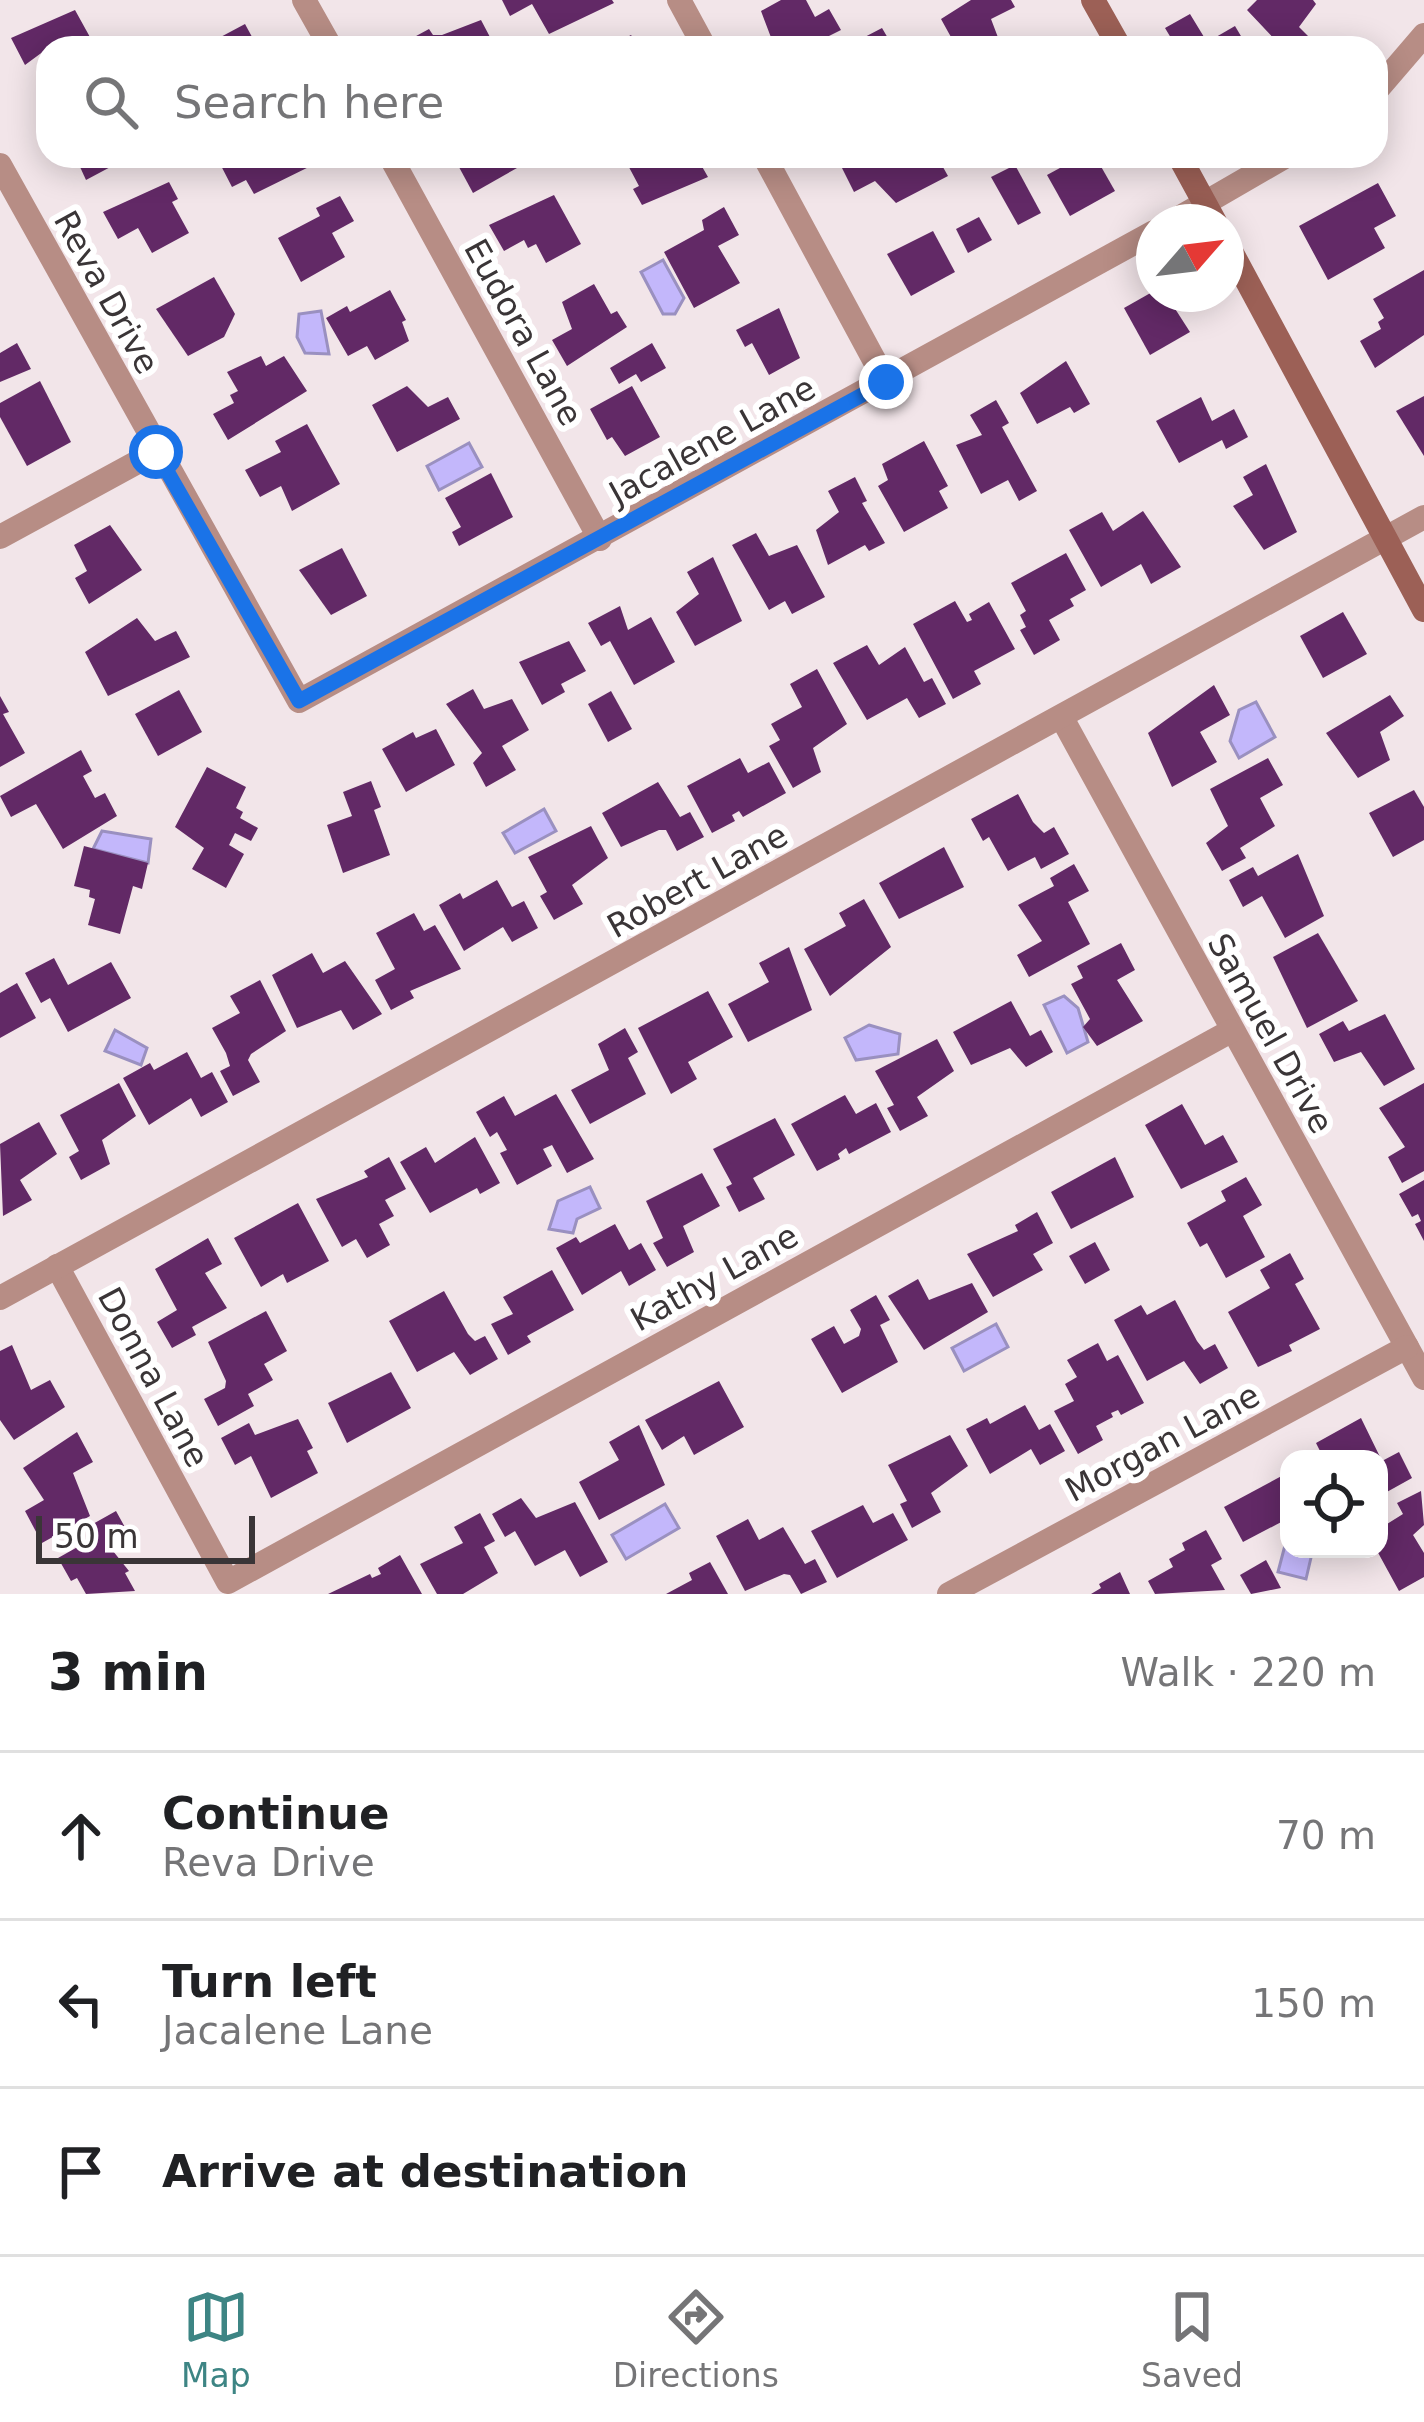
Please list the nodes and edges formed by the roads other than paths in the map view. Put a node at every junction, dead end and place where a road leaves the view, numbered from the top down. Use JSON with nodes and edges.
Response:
{"nodes":[{"id":1,"x":304,"y":0,"type":"edge"},
{"id":2,"x":679,"y":0,"type":"edge"},
{"id":3,"x":1093,"y":0,"type":"edge"},
{"id":4,"x":1424,"y":34,"type":"edge"},
{"id":5,"x":324,"y":36,"type":"edge"},
{"id":6,"x":698,"y":36,"type":"edge"},
{"id":7,"x":1113,"y":36,"type":"edge"},
{"id":8,"x":1388,"y":77,"type":"edge"},
{"id":9,"x":0,"y":165,"type":"edge"},
{"id":10,"x":397,"y":168,"type":"edge"},
{"id":11,"x":770,"y":168,"type":"edge"},
{"id":12,"x":1186,"y":168,"type":"edge"},
{"id":13,"x":1270,"y":168,"type":"edge"},
{"id":14,"x":1205,"y":204,"type":"edge"},
{"id":15,"x":1222,"y":204,"type":"edge"},
{"id":16,"x":1136,"y":242,"type":"edge"},
{"id":17,"x":1244,"y":276,"type":"edge"},
{"id":18,"x":886,"y":382,"type":"junction"},
{"id":19,"x":156,"y":452,"type":"junction"},
{"id":20,"x":1424,"y":517,"type":"edge"},
{"id":21,"x":0,"y":537,"type":"edge"},
{"id":22,"x":1384,"y":538,"type":"junction"},
{"id":23,"x":600,"y":539,"type":"junction"},
{"id":24,"x":1424,"y":610,"type":"edge"},
{"id":25,"x":299,"y":701,"type":"joint"},
{"id":26,"x":1062,"y":718,"type":"junction"},
{"id":27,"x":1231,"y":1030,"type":"junction"},
{"id":28,"x":57,"y":1266,"type":"junction"},
{"id":29,"x":0,"y":1298,"type":"edge"},
{"id":30,"x":1407,"y":1347,"type":"junction"},
{"id":31,"x":1424,"y":1378,"type":"edge"},
{"id":32,"x":228,"y":1582,"type":"joint"},
{"id":33,"x":949,"y":1594,"type":"edge"}],
"edges":[{"from":1,"to":5,"type":"street"},
{"from":2,"to":6,"type":"street"},
{"from":3,"to":7,"type":"street"},
{"from":4,"to":8,"type":"street"},
{"from":9,"to":19,"type":"street","name":"Reva Drive"},
{"from":10,"to":23,"type":"street","name":"Eudora Lane"},
{"from":11,"to":18,"type":"street"},
{"from":12,"to":14,"type":"street"},
{"from":13,"to":15,"type":"street"},
{"from":16,"to":18,"type":"street","name":"Jacalene Lane"},
{"from":17,"to":22,"type":"street"},
{"from":18,"to":23,"type":"street","name":"Jacalene Lane"},
{"from":19,"to":21,"type":"street"},
{"from":19,"to":25,"type":"street","name":"Reva Drive"},
{"from":20,"to":22,"type":"street","name":"Robert Lane"},
{"from":22,"to":24,"type":"street"},
{"from":22,"to":26,"type":"street","name":"Robert Lane"},
{"from":23,"to":25,"type":"street","name":"Jacalene Lane"},
{"from":26,"to":27,"type":"street","name":"Samuel Drive"},
{"from":26,"to":28,"type":"street","name":"Robert Lane"},
{"from":27,"to":30,"type":"street","name":"Samuel Drive"},
{"from":27,"to":32,"type":"street","name":"Kathy Lane"},
{"from":28,"to":29,"type":"street","name":"Robert Lane"},
{"from":28,"to":32,"type":"street","name":"Donna Lane"},
{"from":30,"to":31,"type":"street","name":"Samuel Drive"},
{"from":30,"to":33,"type":"street","name":"Morgan Lane"}]}
